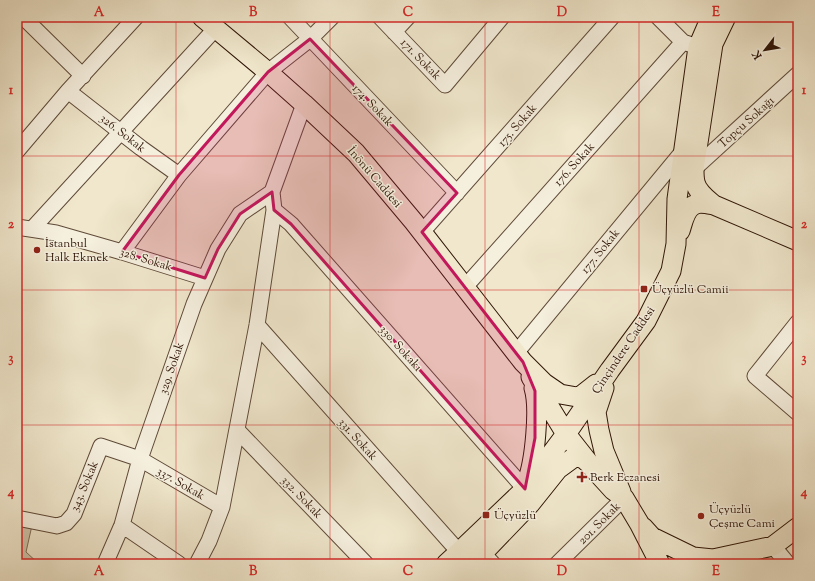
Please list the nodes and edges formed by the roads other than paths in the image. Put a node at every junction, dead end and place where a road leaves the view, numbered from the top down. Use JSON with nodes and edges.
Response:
{"nodes":[{"id":1,"x":23,"y":17,"type":"edge"},
{"id":2,"x":136,"y":17,"type":"edge"},
{"id":3,"x":290,"y":17,"type":"edge"},
{"id":4,"x":332,"y":17,"type":"edge"},
{"id":5,"x":380,"y":17,"type":"edge"},
{"id":6,"x":408,"y":17,"type":"edge"},
{"id":7,"x":502,"y":17,"type":"edge"},
{"id":8,"x":612,"y":17,"type":"edge"},
{"id":9,"x":658,"y":17,"type":"edge"},
{"id":10,"x":711,"y":17,"type":"edge"},
{"id":11,"x":726,"y":17,"type":"edge"},
{"id":12,"x":209,"y":23,"type":"edge"},
{"id":13,"x":394,"y":32,"type":"junction"},
{"id":14,"x":310,"y":39,"type":"junction"},
{"id":15,"x":691,"y":44,"type":"junction"},
{"id":16,"x":268,"y":72,"type":"junction"},
{"id":17,"x":798,"y":75,"type":"edge"},
{"id":18,"x":83,"y":76,"type":"junction"},
{"id":19,"x":68,"y":91,"type":"junction"},
{"id":20,"x":304,"y":104,"type":"junction"},
{"id":21,"x":121,"y":131,"type":"junction"},
{"id":22,"x":684,"y":150,"type":"junction"},
{"id":23,"x":17,"y":151,"type":"edge"},
{"id":24,"x":694,"y":169,"type":"junction"},
{"id":25,"x":179,"y":175,"type":"junction"},
{"id":26,"x":272,"y":192,"type":"junction"},
{"id":27,"x":457,"y":193,"type":"junction"},
{"id":28,"x":714,"y":205,"type":"junction"},
{"id":29,"x":274,"y":210,"type":"junction"},
{"id":30,"x":17,"y":227,"type":"edge"},
{"id":31,"x":32,"y":229,"type":"junction"},
{"id":32,"x":422,"y":232,"type":"junction"},
{"id":33,"x":798,"y":241,"type":"edge"},
{"id":34,"x":676,"y":244,"type":"junction"},
{"id":35,"x":122,"y":252,"type":"junction"},
{"id":36,"x":205,"y":278,"type":"junction"},
{"id":37,"x":465,"y":287,"type":"junction"},
{"id":38,"x":798,"y":322,"type":"edge"},
{"id":39,"x":257,"y":325,"type":"junction"},
{"id":40,"x":523,"y":363,"type":"junction"},
{"id":41,"x":610,"y":370,"type":"junction"},
{"id":42,"x":798,"y":413,"type":"edge"},
{"id":43,"x":237,"y":430,"type":"junction"},
{"id":44,"x":566,"y":434,"type":"junction"},
{"id":45,"x":101,"y":446,"type":"joint"},
{"id":46,"x":140,"y":459,"type":"junction"},
{"id":47,"x":592,"y":467,"type":"junction"},
{"id":48,"x":525,"y":489,"type":"junction"},
{"id":49,"x":624,"y":498,"type":"junction"},
{"id":50,"x":222,"y":507,"type":"junction"},
{"id":51,"x":17,"y":518,"type":"edge"},
{"id":52,"x":639,"y":523,"type":"junction"},
{"id":53,"x":122,"y":524,"type":"junction"},
{"id":54,"x":798,"y":527,"type":"edge"},
{"id":55,"x":773,"y":546,"type":"junction"},
{"id":56,"x":470,"y":560,"type":"edge"},
{"id":57,"x":655,"y":562,"type":"edge"},
{"id":58,"x":105,"y":564,"type":"edge"},
{"id":59,"x":179,"y":564,"type":"edge"},
{"id":60,"x":197,"y":564,"type":"edge"},
{"id":61,"x":366,"y":564,"type":"edge"},
{"id":62,"x":557,"y":564,"type":"edge"},
{"id":63,"x":750,"y":564,"type":"edge"},
{"id":64,"x":788,"y":564,"type":"edge"}],
"edges":[{"from":1,"to":18,"type":"street"},
{"from":2,"to":18,"type":"street"},
{"from":3,"to":14,"type":"street","name":"174. Sokak"},
{"from":4,"to":14,"type":"street"},
{"from":5,"to":13,"type":"street","name":"171. Sokak"},
{"from":6,"to":13,"type":"street"},
{"from":7,"to":13,"type":"street","name":"171. Sokak"},
{"from":8,"to":27,"type":"street","name":"175. Sokak"},
{"from":9,"to":15,"type":"street"},
{"from":10,"to":15,"type":"main road","name":"Çinçindere Caddesi"},
{"from":11,"to":24,"type":"main road"},
{"from":12,"to":16,"type":"main road","name":"İnönü Caddesi"},
{"from":12,"to":21,"type":"street"},
{"from":14,"to":16,"type":"street"},
{"from":14,"to":27,"type":"street","name":"174. Sokak"},
{"from":15,"to":22,"type":"main road","name":"Çinçindere Caddesi"},
{"from":15,"to":37,"type":"street","name":"176. Sokak"},
{"from":16,"to":20,"type":"main road","name":"İnönü Caddesi"},
{"from":16,"to":25,"type":"street"},
{"from":17,"to":24,"type":"street","name":"Topçu Sokağı"},
{"from":18,"to":19,"type":"street"},
{"from":19,"to":21,"type":"street","name":"326. Sokak"},
{"from":19,"to":23,"type":"street"},
{"from":20,"to":26,"type":"street"},
{"from":20,"to":32,"type":"main road","name":"İnönü Caddesi"},
{"from":21,"to":25,"type":"street","name":"326. Sokak"},
{"from":21,"to":31,"type":"street"},
{"from":22,"to":34,"type":"main road","name":"Çinçindere Caddesi"},
{"from":22,"to":40,"type":"street","name":"177. Sokak"},
{"from":24,"to":28,"type":"main road"},
{"from":25,"to":35,"type":"street"},
{"from":26,"to":29,"type":"street"},
{"from":26,"to":36,"type":"street","name":"329. Sokak"},
{"from":27,"to":32,"type":"street","name":"175. Sokak"},
{"from":28,"to":33,"type":"main road"},
{"from":28,"to":34,"type":"main road"},
{"from":29,"to":39,"type":"street"},
{"from":29,"to":48,"type":"street","name":"330. Sokakı"},
{"from":30,"to":31,"type":"street","name":"328. Sokak"},
{"from":31,"to":35,"type":"street","name":"328. Sokak"},
{"from":32,"to":37,"type":"main road","name":"İnönü Caddesi"},
{"from":34,"to":41,"type":"main road","name":"Çinçindere Caddesi"},
{"from":35,"to":36,"type":"street","name":"328. Sokak"},
{"from":36,"to":46,"type":"street","name":"329. Sokak"},
{"from":37,"to":40,"type":"main road","name":"İnönü Caddesi"},
{"from":38,"to":42,"type":"street"},
{"from":39,"to":43,"type":"street"},
{"from":39,"to":56,"type":"street","name":"331. Sokak"},
{"from":40,"to":41,"type":"main road"},
{"from":40,"to":44,"type":"main road"},
{"from":40,"to":48,"type":"main road"},
{"from":41,"to":44,"type":"main road","name":"Çinçindere Caddesi"},
{"from":41,"to":49,"type":"main road"},
{"from":43,"to":50,"type":"street"},
{"from":43,"to":61,"type":"street","name":"332. Sokak"},
{"from":44,"to":47,"type":"main road"},
{"from":44,"to":48,"type":"main road","name":"Çinçindere Caddesi"},
{"from":45,"to":46,"type":"street","name":"337. Sokak"},
{"from":45,"to":51,"type":"street","name":"343. Sokak"},
{"from":46,"to":50,"type":"street","name":"337. Sokak"},
{"from":46,"to":53,"type":"street","name":"329. Sokak"},
{"from":47,"to":49,"type":"main road"},
{"from":47,"to":56,"type":"main road"},
{"from":48,"to":56,"type":"main road","name":"Çinçindere Caddesi"},
{"from":49,"to":52,"type":"main road"},
{"from":49,"to":62,"type":"street","name":"201. Sokak"},
{"from":50,"to":60,"type":"street"},
{"from":52,"to":55,"type":"main road"},
{"from":52,"to":57,"type":"main road"},
{"from":53,"to":58,"type":"street","name":"329. Sokak"},
{"from":53,"to":59,"type":"street"},
{"from":54,"to":55,"type":"main road"},
{"from":55,"to":63,"type":"main road"},
{"from":55,"to":64,"type":"street"}]}
